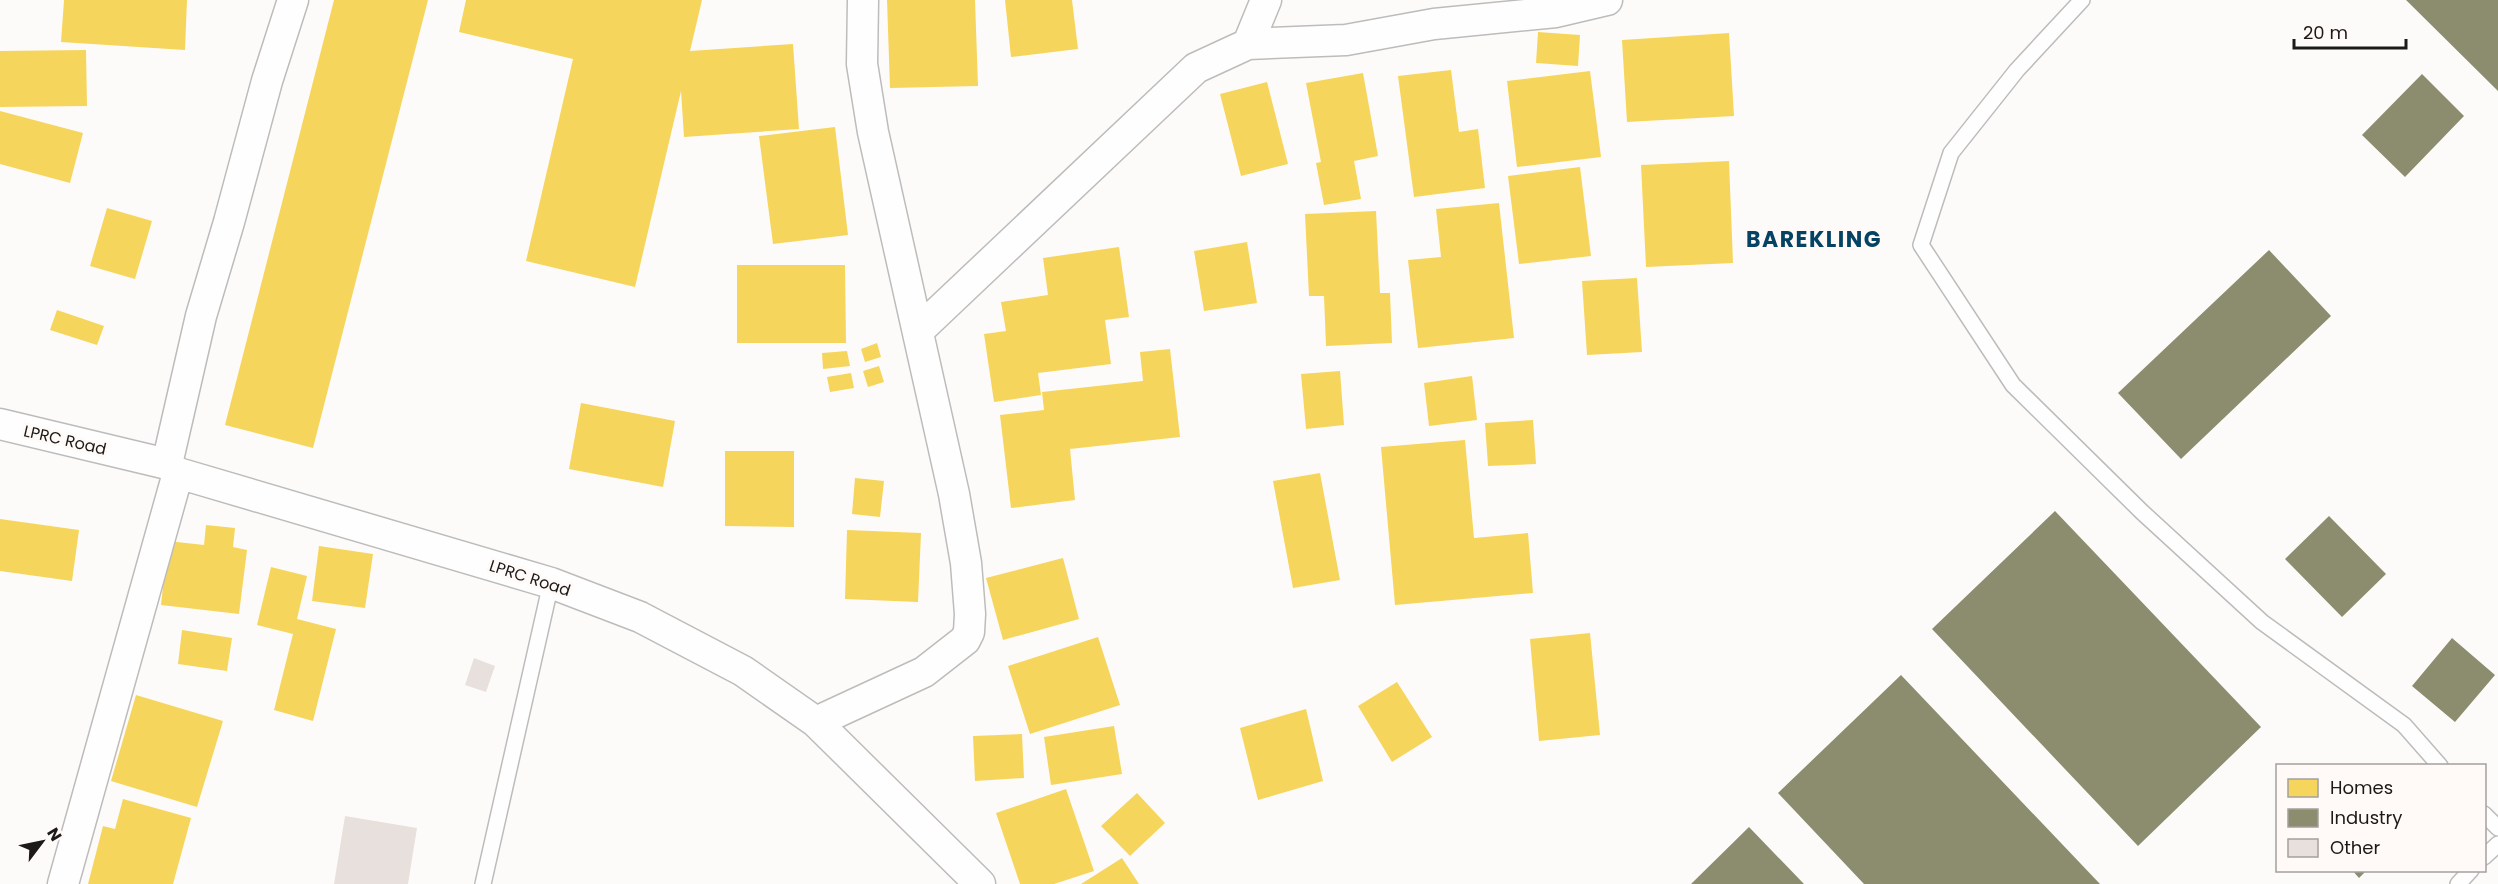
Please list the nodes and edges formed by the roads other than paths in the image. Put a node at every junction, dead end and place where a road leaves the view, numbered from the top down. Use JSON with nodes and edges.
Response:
{"nodes":[{"id":1,"x":293,"y":0,"type":"edge"},
{"id":2,"x":863,"y":0,"type":"edge"},
{"id":3,"x":1266,"y":0,"type":"edge"},
{"id":4,"x":1607,"y":0,"type":"edge"},
{"id":5,"x":2082,"y":0,"type":"edge"},
{"id":6,"x":1248,"y":44,"type":"junction"},
{"id":7,"x":918,"y":331,"type":"junction"},
{"id":8,"x":0,"y":424,"type":"edge"},
{"id":9,"x":172,"y":468,"type":"junction"},
{"id":10,"x":551,"y":584,"type":"junction"},
{"id":11,"x":816,"y":722,"type":"junction"},
{"id":12,"x":2439,"y":764,"type":"edge"},
{"id":13,"x":2486,"y":816,"type":"edge"},
{"id":14,"x":2498,"y":828,"type":"edge"},
{"id":15,"x":2498,"y":844,"type":"edge"},
{"id":16,"x":2486,"y":855,"type":"edge"},
{"id":17,"x":2469,"y":872,"type":"edge"},
{"id":18,"x":63,"y":884,"type":"edge"},
{"id":19,"x":483,"y":884,"type":"edge"},
{"id":20,"x":981,"y":884,"type":"edge"},
{"id":21,"x":2458,"y":884,"type":"edge"}],
"edges":[{"from":1,"to":9,"type":"street"},
{"from":2,"to":7,"type":"street"},
{"from":3,"to":6,"type":"street"},
{"from":4,"to":6,"type":"street"},
{"from":5,"to":12,"type":"lane"},
{"from":6,"to":7,"type":"street"},
{"from":7,"to":11,"type":"street"},
{"from":8,"to":9,"type":"street","name":"LPRC Road"},
{"from":9,"to":10,"type":"street","name":"LPRC Road"},
{"from":9,"to":18,"type":"street"},
{"from":10,"to":11,"type":"street","name":"LPRC Road"},
{"from":10,"to":19,"type":"lane"},
{"from":11,"to":20,"type":"street","name":"LPRC Road"},
{"from":13,"to":14,"type":"lane"},
{"from":15,"to":16,"type":"lane"},
{"from":17,"to":21,"type":"lane"}]}
